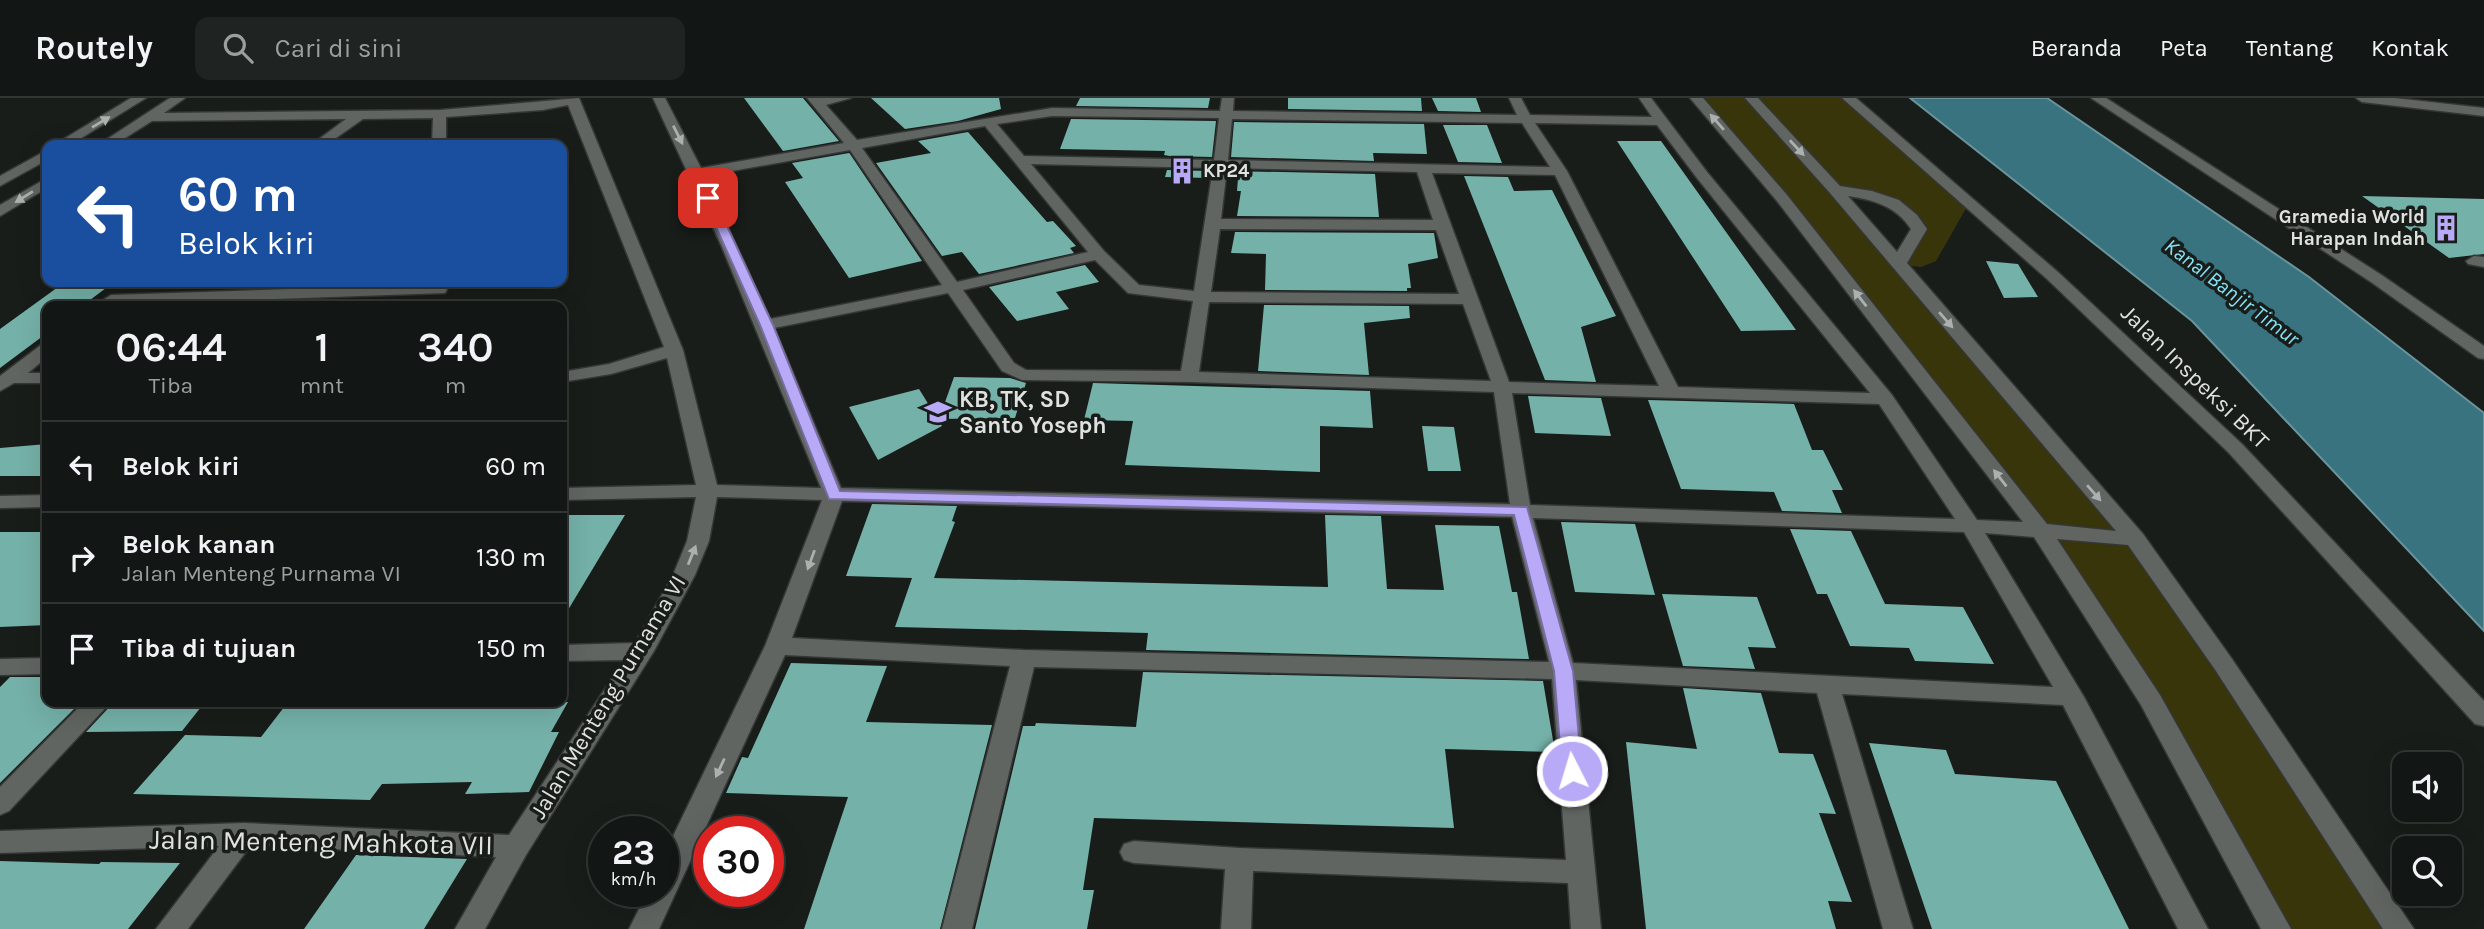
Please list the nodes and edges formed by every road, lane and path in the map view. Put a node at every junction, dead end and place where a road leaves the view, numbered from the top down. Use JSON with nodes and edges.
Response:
{"nodes":[{"id":1,"x":140,"y":98,"type":"edge"},
{"id":2,"x":179,"y":98,"type":"edge"},
{"id":3,"x":659,"y":98,"type":"edge"},
{"id":4,"x":845,"y":98,"type":"edge"},
{"id":5,"x":1515,"y":98,"type":"edge"},
{"id":6,"x":1645,"y":98,"type":"edge"},
{"id":7,"x":1696,"y":98,"type":"edge"},
{"id":8,"x":1751,"y":98,"type":"edge"},
{"id":9,"x":1848,"y":98,"type":"edge"},
{"id":10,"x":2097,"y":98,"type":"edge"},
{"id":11,"x":2362,"y":98,"type":"edge"},
{"id":12,"x":573,"y":99,"type":"edge"},
{"id":13,"x":815,"y":101,"type":"edge"},
{"id":14,"x":1227,"y":106,"type":"edge"},
{"id":15,"x":165,"y":107,"type":"junction"},
{"id":16,"x":124,"y":108,"type":"junction"},
{"id":17,"x":2484,"y":112,"type":"edge"},
{"id":18,"x":440,"y":114,"type":"junction"},
{"id":19,"x":358,"y":116,"type":"junction"},
{"id":20,"x":150,"y":117,"type":"junction"},
{"id":21,"x":1525,"y":118,"type":"junction"},
{"id":22,"x":988,"y":121,"type":"junction"},
{"id":23,"x":1661,"y":121,"type":"junction"},
{"id":24,"x":70,"y":140,"type":"edge"},
{"id":25,"x":113,"y":140,"type":"edge"},
{"id":26,"x":325,"y":140,"type":"edge"},
{"id":27,"x":439,"y":140,"type":"edge"},
{"id":28,"x":853,"y":144,"type":"junction"},
{"id":29,"x":42,"y":156,"type":"edge"},
{"id":30,"x":1021,"y":160,"type":"junction"},
{"id":31,"x":1219,"y":165,"type":"junction"},
{"id":32,"x":1423,"y":168,"type":"junction"},
{"id":33,"x":1560,"y":171,"type":"junction"},
{"id":34,"x":697,"y":173,"type":"junction"},
{"id":35,"x":0,"y":182,"type":"edge"},
{"id":36,"x":42,"y":185,"type":"edge"},
{"id":37,"x":1835,"y":190,"type":"junction"},
{"id":38,"x":0,"y":212,"type":"edge"},
{"id":39,"x":1213,"y":224,"type":"junction"},
{"id":40,"x":1441,"y":225,"type":"junction"},
{"id":41,"x":1098,"y":254,"type":"junction"},
{"id":42,"x":1898,"y":264,"type":"junction"},
{"id":43,"x":128,"y":287,"type":"edge"},
{"id":44,"x":950,"y":288,"type":"junction"},
{"id":45,"x":439,"y":292,"type":"edge"},
{"id":46,"x":1200,"y":297,"type":"junction"},
{"id":47,"x":1469,"y":299,"type":"junction"},
{"id":48,"x":110,"y":301,"type":"edge"},
{"id":49,"x":167,"y":301,"type":"edge"},
{"id":50,"x":766,"y":325,"type":"junction"},
{"id":51,"x":674,"y":350,"type":"junction"},
{"id":52,"x":42,"y":353,"type":"edge"},
{"id":53,"x":2484,"y":354,"type":"edge"},
{"id":54,"x":567,"y":376,"type":"edge"},
{"id":55,"x":1189,"y":377,"type":"junction"},
{"id":56,"x":42,"y":378,"type":"edge"},
{"id":57,"x":4,"y":382,"type":"edge"},
{"id":58,"x":1502,"y":387,"type":"junction"},
{"id":59,"x":1671,"y":391,"type":"junction"},
{"id":60,"x":1885,"y":399,"type":"junction"},
{"id":61,"x":719,"y":492,"type":"junction"},
{"id":62,"x":567,"y":494,"type":"edge"},
{"id":63,"x":834,"y":495,"type":"junction"},
{"id":64,"x":0,"y":502,"type":"edge"},
{"id":65,"x":42,"y":502,"type":"edge"},
{"id":66,"x":1521,"y":511,"type":"junction"},
{"id":67,"x":1972,"y":527,"type":"junction"},
{"id":68,"x":2042,"y":532,"type":"junction"},
{"id":69,"x":2135,"y":540,"type":"junction"},
{"id":70,"x":777,"y":646,"type":"junction"},
{"id":71,"x":642,"y":652,"type":"junction"},
{"id":72,"x":567,"y":653,"type":"edge"},
{"id":73,"x":1024,"y":658,"type":"junction"},
{"id":74,"x":42,"y":666,"type":"edge"},
{"id":75,"x":0,"y":667,"type":"edge"},
{"id":76,"x":1563,"y":671,"type":"junction"},
{"id":77,"x":1827,"y":684,"type":"junction"},
{"id":78,"x":2072,"y":697,"type":"junction"},
{"id":79,"x":94,"y":707,"type":"edge"},
{"id":80,"x":2484,"y":717,"type":"edge"},
{"id":81,"x":0,"y":804,"type":"edge"},
{"id":82,"x":244,"y":834,"type":"junction"},
{"id":83,"x":0,"y":842,"type":"edge"},
{"id":84,"x":516,"y":847,"type":"junction"},
{"id":85,"x":1134,"y":852,"type":"dead end"},
{"id":86,"x":679,"y":853,"type":"edge"},
{"id":87,"x":1240,"y":859,"type":"junction"},
{"id":88,"x":1580,"y":872,"type":"junction"},
{"id":89,"x":654,"y":907,"type":"edge"},
{"id":90,"x":171,"y":929,"type":"edge"},
{"id":91,"x":470,"y":929,"type":"edge"},
{"id":92,"x":644,"y":929,"type":"edge"},
{"id":93,"x":957,"y":929,"type":"edge"},
{"id":94,"x":1236,"y":929,"type":"edge"},
{"id":95,"x":1586,"y":929,"type":"edge"},
{"id":96,"x":1898,"y":929,"type":"edge"},
{"id":97,"x":2193,"y":929,"type":"edge"},
{"id":98,"x":2276,"y":929,"type":"edge"},
{"id":99,"x":2399,"y":929,"type":"edge"}],
"edges":[{"from":1,"to":16,"type":"street"},
{"from":2,"to":15,"type":"street"},
{"from":3,"to":34,"type":"street","one_way":true},
{"from":4,"to":13,"type":"street"},
{"from":5,"to":21,"type":"street"},
{"from":6,"to":23,"type":"street"},
{"from":68,"to":7,"type":"street","one_way":true},
{"from":8,"to":37,"type":"street","one_way":true},
{"from":9,"to":80,"type":"street","name":"Jalan Inspeksi BKT"},
{"from":10,"to":53,"type":"street"},
{"from":11,"to":17,"type":"street"},
{"from":12,"to":18,"type":"street"},
{"from":12,"to":51,"type":"street","name":"Jalan Menteng Purnama VI"},
{"from":13,"to":28,"type":"street"},
{"from":14,"to":21,"type":"street"},
{"from":14,"to":22,"type":"street"},
{"from":14,"to":31,"type":"street"},
{"from":15,"to":16,"type":"street"},
{"from":15,"to":20,"type":"street"},
{"from":24,"to":16,"type":"street","one_way":true},
{"from":18,"to":19,"type":"street"},
{"from":18,"to":27,"type":"street"},
{"from":19,"to":20,"type":"street"},
{"from":19,"to":26,"type":"street"},
{"from":20,"to":25,"type":"street"},
{"from":21,"to":23,"type":"street"},
{"from":21,"to":33,"type":"street"},
{"from":22,"to":28,"type":"street"},
{"from":22,"to":30,"type":"street"},
{"from":23,"to":60,"type":"street"},
{"from":28,"to":34,"type":"street"},
{"from":28,"to":44,"type":"street"},
{"from":29,"to":35,"type":"street"},
{"from":30,"to":31,"type":"street"},
{"from":30,"to":41,"type":"street"},
{"from":31,"to":32,"type":"street"},
{"from":31,"to":39,"type":"street"},
{"from":32,"to":33,"type":"street"},
{"from":32,"to":40,"type":"street"},
{"from":33,"to":59,"type":"street"},
{"from":34,"to":50,"type":"street"},
{"from":36,"to":38,"type":"street","one_way":true},
{"from":37,"to":42,"type":"street"},
{"from":37,"to":42,"type":"street"},
{"from":39,"to":40,"type":"street"},
{"from":39,"to":46,"type":"street"},
{"from":40,"to":47,"type":"street"},
{"from":41,"to":44,"type":"street"},
{"from":41,"to":46,"type":"street"},
{"from":42,"to":69,"type":"street","one_way":true},
{"from":43,"to":48,"type":"street"},
{"from":44,"to":50,"type":"street"},
{"from":44,"to":55,"type":"street"},
{"from":45,"to":49,"type":"street"},
{"from":46,"to":47,"type":"street"},
{"from":46,"to":55,"type":"street"},
{"from":47,"to":58,"type":"street"},
{"from":50,"to":63,"type":"street"},
{"from":51,"to":54,"type":"street"},
{"from":51,"to":61,"type":"street","name":"Jalan Menteng Purnama VI"},
{"from":52,"to":57,"type":"street"},
{"from":55,"to":58,"type":"street"},
{"from":56,"to":57,"type":"street"},
{"from":58,"to":59,"type":"street"},
{"from":58,"to":66,"type":"street"},
{"from":59,"to":60,"type":"street"},
{"from":60,"to":67,"type":"street"},
{"from":61,"to":62,"type":"street"},
{"from":61,"to":63,"type":"street"},
{"from":71,"to":61,"type":"street","name":"Jalan Menteng Purnama VI","one_way":true},
{"from":63,"to":66,"type":"street"},
{"from":63,"to":70,"type":"street","one_way":true},
{"from":64,"to":65,"type":"street"},
{"from":66,"to":67,"type":"street"},
{"from":66,"to":76,"type":"street"},
{"from":67,"to":68,"type":"street"},
{"from":67,"to":78,"type":"street"},
{"from":68,"to":69,"type":"street"},
{"from":68,"to":98,"type":"street"},
{"from":69,"to":99,"type":"street"},
{"from":70,"to":73,"type":"street"},
{"from":70,"to":86,"type":"street","one_way":true},
{"from":71,"to":72,"type":"street"},
{"from":71,"to":84,"type":"street","name":"Jalan Menteng Purnama VI"},
{"from":73,"to":76,"type":"street"},
{"from":73,"to":93,"type":"street"},
{"from":74,"to":75,"type":"street"},
{"from":76,"to":77,"type":"street"},
{"from":76,"to":88,"type":"street"},
{"from":77,"to":78,"type":"street"},
{"from":77,"to":96,"type":"street"},
{"from":78,"to":97,"type":"street"},
{"from":79,"to":81,"type":"street"},
{"from":82,"to":83,"type":"street","name":"Jalan Menteng Mahkota VII"},
{"from":82,"to":84,"type":"street","name":"Jalan Menteng Mahkota VII"},
{"from":82,"to":90,"type":"street"},
{"from":84,"to":91,"type":"street","name":"Jalan Menteng Purnama VI"},
{"from":85,"to":87,"type":"street"},
{"from":87,"to":88,"type":"street"},
{"from":87,"to":94,"type":"street"},
{"from":88,"to":95,"type":"street"},
{"from":89,"to":92,"type":"street"}]}
